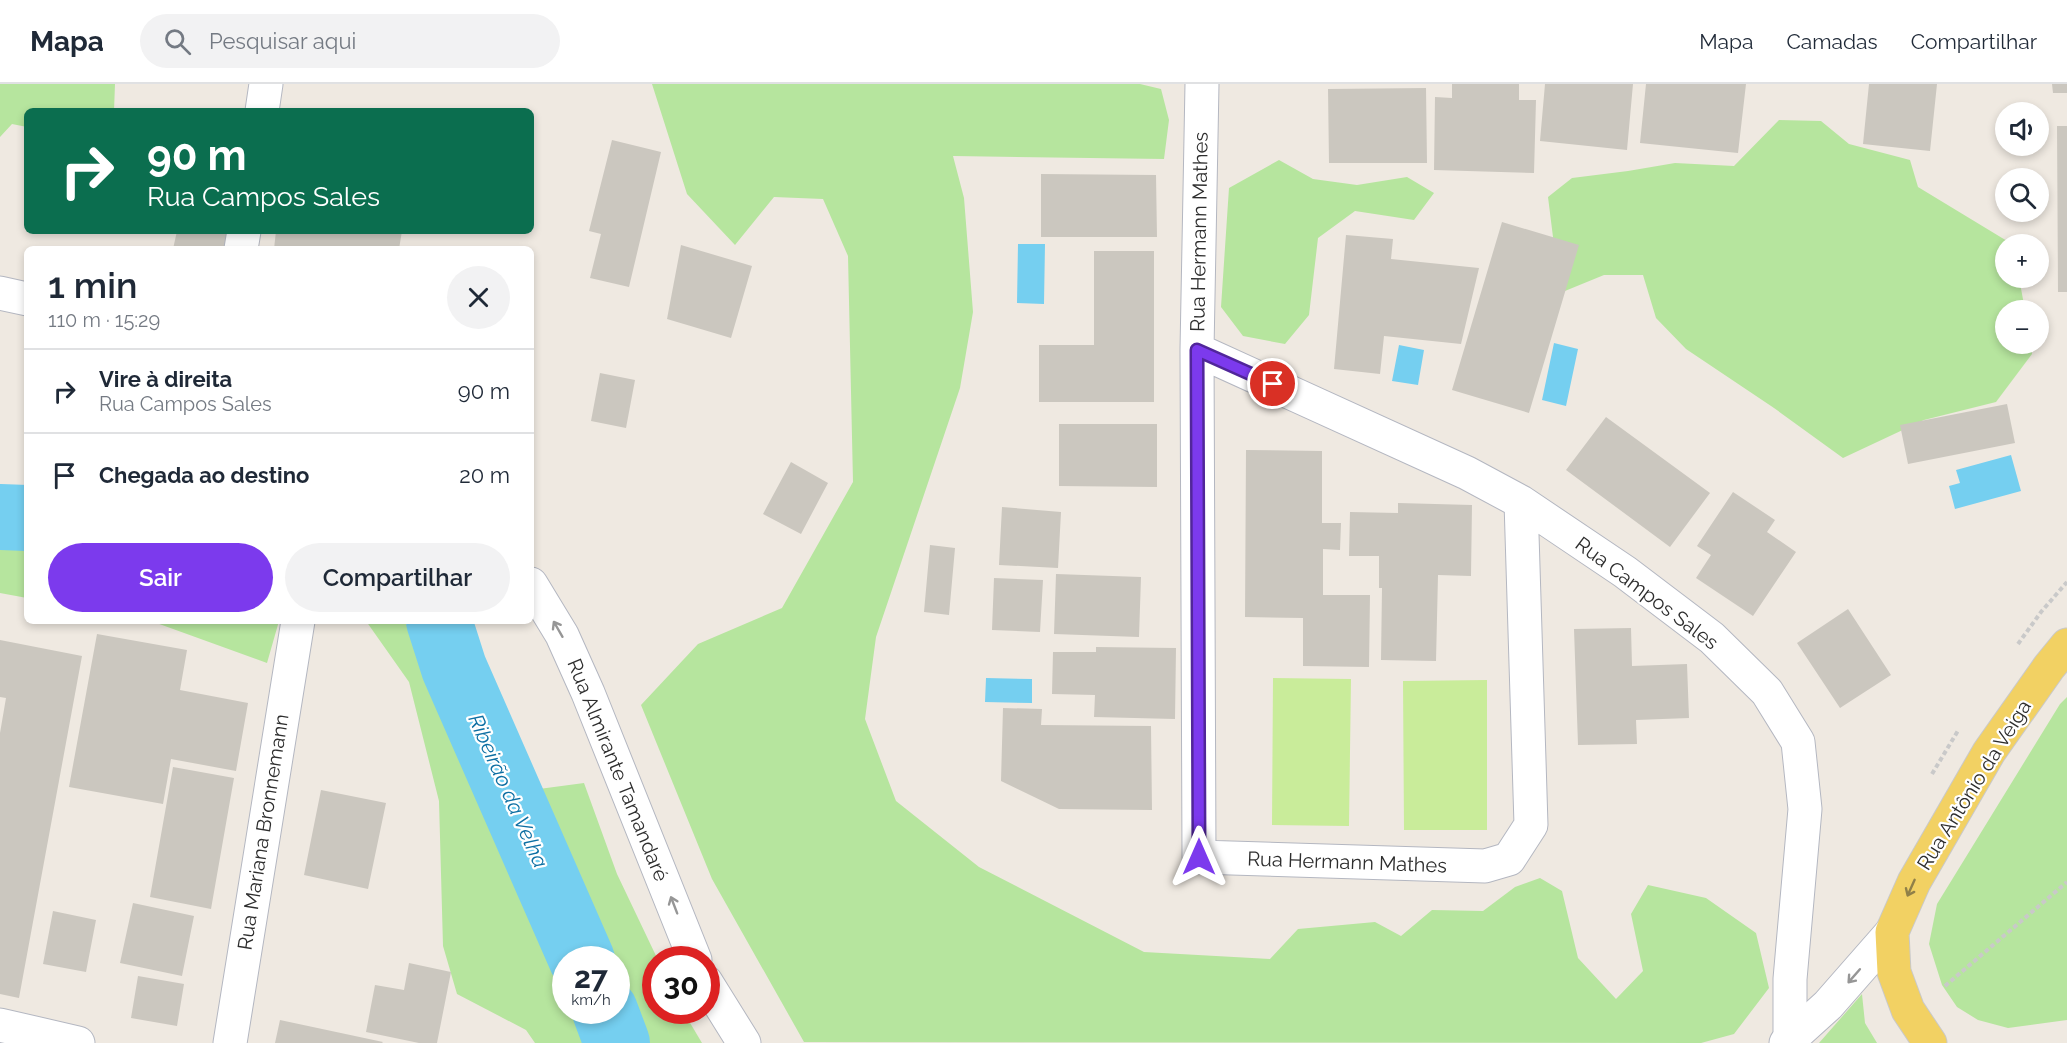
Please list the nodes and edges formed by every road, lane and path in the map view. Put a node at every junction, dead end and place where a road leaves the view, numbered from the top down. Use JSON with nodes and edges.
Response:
{"nodes":[{"id":1,"x":266,"y":84,"type":"edge"},
{"id":2,"x":1202,"y":84,"type":"edge"},
{"id":3,"x":262,"y":108,"type":"edge"},
{"id":4,"x":0,"y":293,"type":"edge"},
{"id":5,"x":24,"y":298,"type":"edge"},
{"id":6,"x":1197,"y":350,"type":"junction"},
{"id":7,"x":1521,"y":502,"type":"junction"},
{"id":8,"x":2067,"y":582,"type":"edge"},
{"id":9,"x":534,"y":589,"type":"edge"},
{"id":10,"x":2041,"y":612,"type":"dead end"},
{"id":11,"x":297,"y":624,"type":"edge"},
{"id":12,"x":2067,"y":645,"type":"edge"},
{"id":13,"x":2067,"y":882,"type":"edge"},
{"id":14,"x":1892,"y":932,"type":"junction"},
{"id":15,"x":689,"y":946,"type":"edge"},
{"id":16,"x":1945,"y":986,"type":"dead end"},
{"id":17,"x":720,"y":1004,"type":"edge"},
{"id":18,"x":0,"y":1025,"type":"edge"},
{"id":19,"x":1789,"y":1042,"type":"edge"},
{"id":20,"x":78,"y":1043,"type":"edge"},
{"id":21,"x":230,"y":1043,"type":"edge"},
{"id":22,"x":744,"y":1043,"type":"edge"},
{"id":23,"x":1930,"y":1043,"type":"edge"}],
"edges":[{"from":1,"to":3,"type":"street"},
{"from":2,"to":6,"type":"street","name":"Rua Hermann Mathes"},
{"from":4,"to":5,"type":"street"},
{"from":6,"to":7,"type":"street","name":"Rua Campos Sales"},
{"from":6,"to":7,"type":"street","name":"Rua Hermann Mathes"},
{"from":7,"to":19,"type":"street","name":"Rua Campos Sales"},
{"from":8,"to":10,"type":"path"},
{"from":15,"to":9,"type":"street","name":"Rua Almirante Tamandaré","one_way":true},
{"from":11,"to":21,"type":"street","name":"Rua Mariana Bronnemann"},
{"from":12,"to":14,"type":"main road","name":"Rua Antônio da Veiga","one_way":true},
{"from":13,"to":16,"type":"path"},
{"from":14,"to":19,"type":"street","one_way":true},
{"from":14,"to":23,"type":"main road"},
{"from":17,"to":22,"type":"street"},
{"from":18,"to":20,"type":"street"}]}
